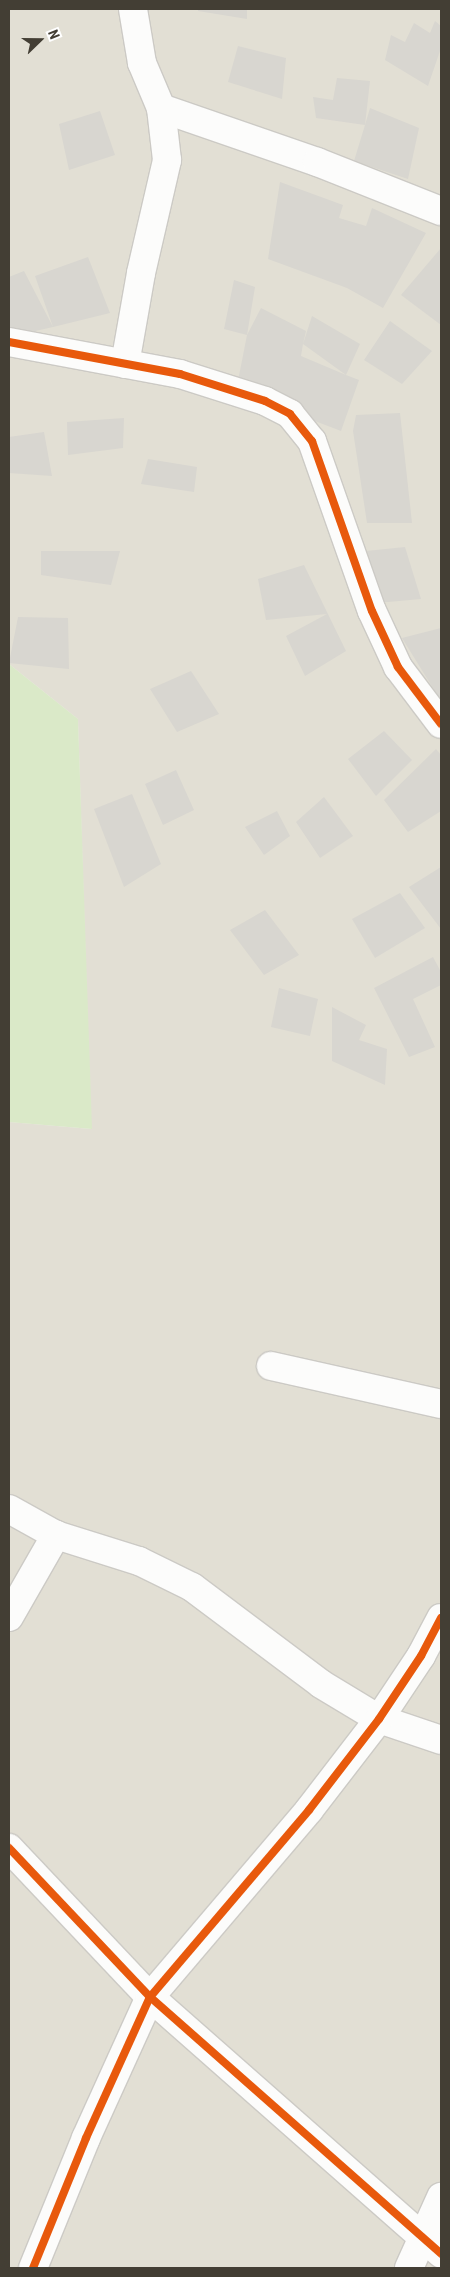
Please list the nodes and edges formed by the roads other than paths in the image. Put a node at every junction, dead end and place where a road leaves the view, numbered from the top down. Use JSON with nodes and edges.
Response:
{"nodes":[{"id":1,"x":133,"y":9,"type":"edge"},
{"id":2,"x":161,"y":108,"type":"junction"},
{"id":3,"x":441,"y":211,"type":"edge"},
{"id":4,"x":9,"y":342,"type":"edge"},
{"id":5,"x":125,"y":364,"type":"junction"},
{"id":6,"x":441,"y":724,"type":"edge"},
{"id":7,"x":272,"y":1366,"type":"dead end"},
{"id":8,"x":441,"y":1404,"type":"edge"},
{"id":9,"x":9,"y":1509,"type":"edge"},
{"id":10,"x":56,"y":1535,"type":"junction"},
{"id":11,"x":9,"y":1617,"type":"edge"},
{"id":12,"x":441,"y":1618,"type":"edge"},
{"id":13,"x":379,"y":1719,"type":"junction"},
{"id":14,"x":441,"y":1740,"type":"edge"},
{"id":15,"x":9,"y":1848,"type":"edge"},
{"id":16,"x":150,"y":1997,"type":"junction"},
{"id":17,"x":441,"y":2197,"type":"edge"},
{"id":18,"x":432,"y":2244,"type":"edge"},
{"id":19,"x":33,"y":2268,"type":"edge"},
{"id":20,"x":409,"y":2268,"type":"edge"}],
"edges":[{"from":1,"to":2,"type":"street"},
{"from":2,"to":3,"type":"street"},
{"from":2,"to":5,"type":"street"},
{"from":4,"to":5,"type":"street"},
{"from":5,"to":6,"type":"street"},
{"from":7,"to":8,"type":"street"},
{"from":9,"to":10,"type":"street"},
{"from":10,"to":11,"type":"street"},
{"from":10,"to":13,"type":"street"},
{"from":12,"to":13,"type":"street"},
{"from":13,"to":14,"type":"street"},
{"from":13,"to":16,"type":"street"},
{"from":15,"to":16,"type":"street"},
{"from":16,"to":18,"type":"street"},
{"from":16,"to":19,"type":"street"},
{"from":17,"to":18,"type":"street"},
{"from":18,"to":20,"type":"street"}]}
